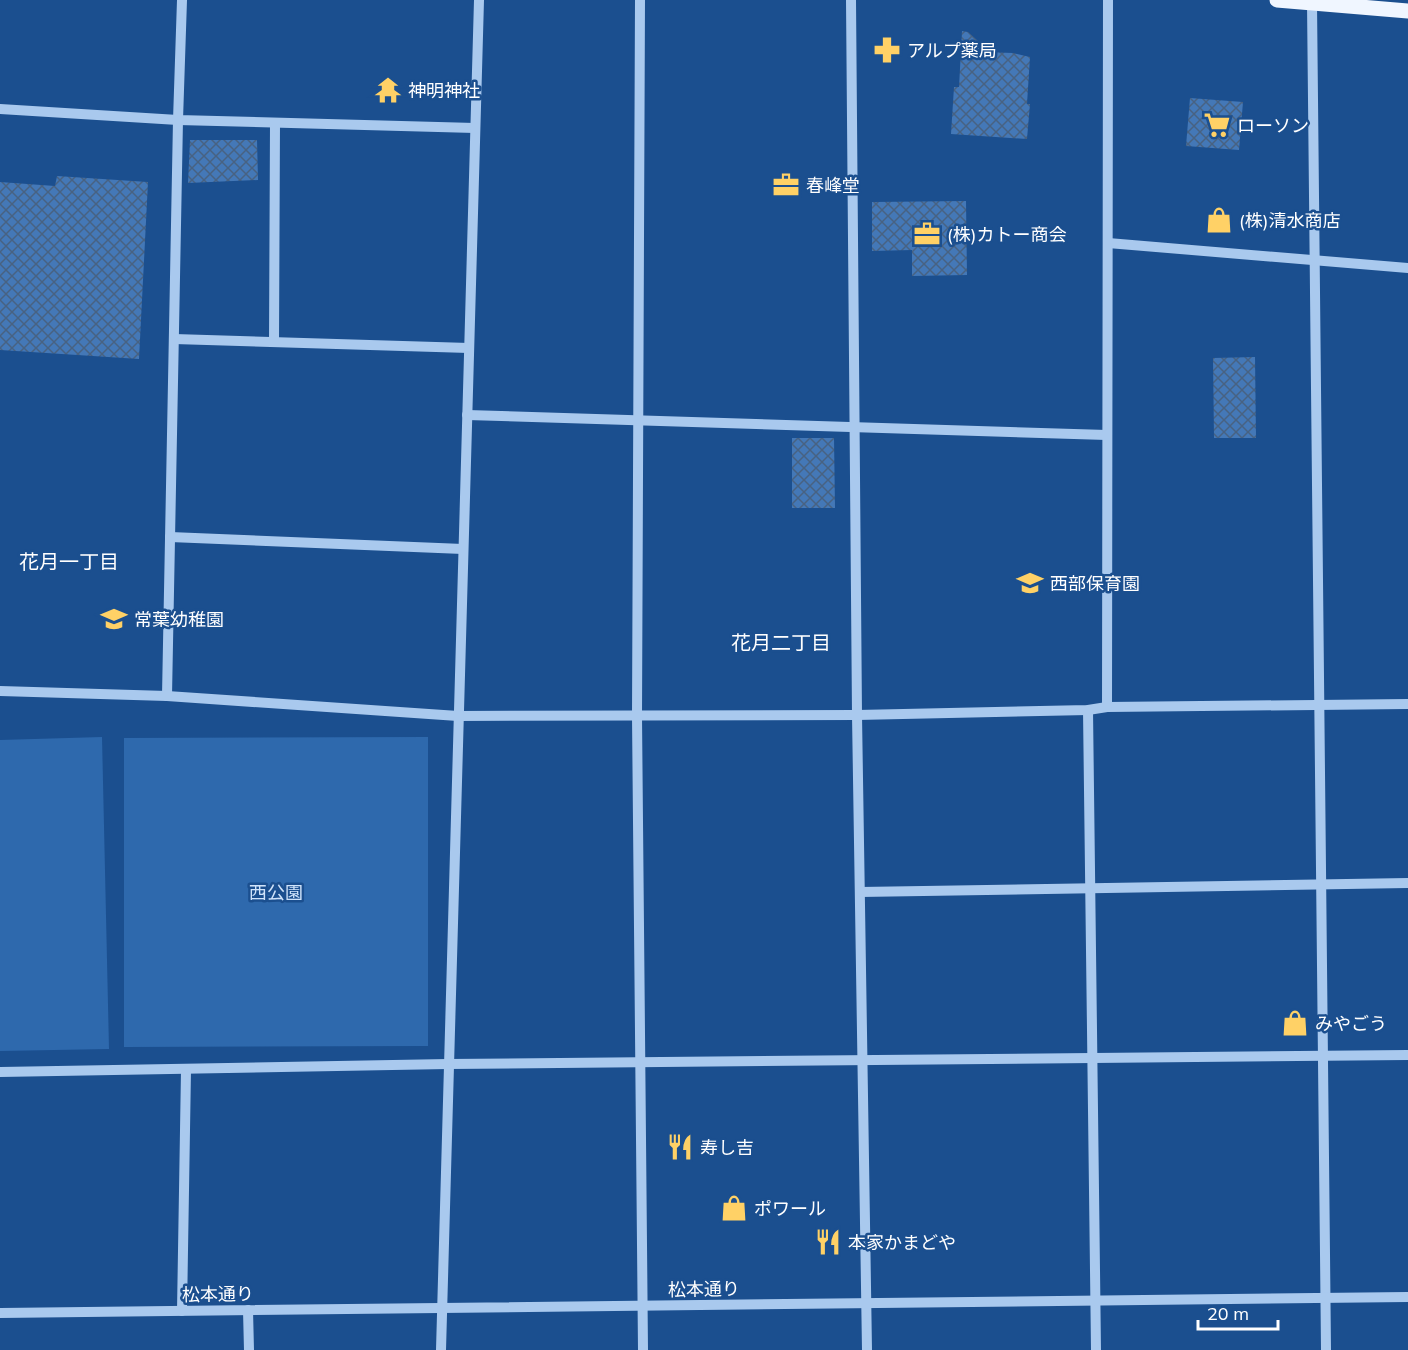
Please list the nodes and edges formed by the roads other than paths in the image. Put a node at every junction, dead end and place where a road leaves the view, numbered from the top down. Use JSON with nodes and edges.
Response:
{"nodes":[{"id":1,"x":182,"y":0,"type":"edge"},
{"id":2,"x":479,"y":0,"type":"edge"},
{"id":3,"x":640,"y":0,"type":"edge"},
{"id":4,"x":851,"y":0,"type":"edge"},
{"id":5,"x":1108,"y":0,"type":"edge"},
{"id":6,"x":1277,"y":0,"type":"edge"},
{"id":7,"x":1312,"y":3,"type":"junction"},
{"id":8,"x":1408,"y":11,"type":"edge"},
{"id":9,"x":0,"y":109,"type":"edge"},
{"id":10,"x":177,"y":120,"type":"junction"},
{"id":11,"x":275,"y":123,"type":"junction"},
{"id":12,"x":475,"y":128,"type":"junction"},
{"id":13,"x":1108,"y":243,"type":"junction"},
{"id":14,"x":1315,"y":260,"type":"junction"},
{"id":15,"x":1408,"y":268,"type":"edge"},
{"id":16,"x":174,"y":339,"type":"junction"},
{"id":17,"x":274,"y":342,"type":"junction"},
{"id":18,"x":469,"y":348,"type":"junction"},
{"id":19,"x":467,"y":415,"type":"junction"},
{"id":20,"x":638,"y":420,"type":"junction"},
{"id":21,"x":855,"y":427,"type":"junction"},
{"id":22,"x":1107,"y":435,"type":"junction"},
{"id":23,"x":170,"y":537,"type":"junction"},
{"id":24,"x":463,"y":549,"type":"junction"},
{"id":25,"x":0,"y":691,"type":"edge"},
{"id":26,"x":167,"y":696,"type":"junction"},
{"id":27,"x":1408,"y":704,"type":"edge"},
{"id":28,"x":1319,"y":705,"type":"junction"},
{"id":29,"x":1107,"y":707,"type":"junction"},
{"id":30,"x":1088,"y":710,"type":"junction"},
{"id":31,"x":857,"y":715,"type":"junction"},
{"id":32,"x":458,"y":716,"type":"junction"},
{"id":33,"x":637,"y":716,"type":"junction"},
{"id":34,"x":1408,"y":883,"type":"edge"},
{"id":35,"x":1321,"y":884,"type":"junction"},
{"id":36,"x":1090,"y":888,"type":"junction"},
{"id":37,"x":860,"y":892,"type":"junction"},
{"id":38,"x":1408,"y":1055,"type":"edge"},
{"id":39,"x":1323,"y":1056,"type":"junction"},
{"id":40,"x":1092,"y":1058,"type":"junction"},
{"id":41,"x":863,"y":1061,"type":"junction"},
{"id":42,"x":639,"y":1063,"type":"junction"},
{"id":43,"x":448,"y":1064,"type":"junction"},
{"id":44,"x":186,"y":1070,"type":"junction"},
{"id":45,"x":0,"y":1072,"type":"edge"},
{"id":46,"x":1408,"y":1297,"type":"edge"},
{"id":47,"x":1325,"y":1298,"type":"junction"},
{"id":48,"x":1095,"y":1301,"type":"junction"},
{"id":49,"x":867,"y":1303,"type":"junction"},
{"id":50,"x":643,"y":1306,"type":"junction"},
{"id":51,"x":441,"y":1308,"type":"junction"},
{"id":52,"x":248,"y":1310,"type":"junction"},
{"id":53,"x":182,"y":1311,"type":"junction"},
{"id":54,"x":0,"y":1313,"type":"edge"},
{"id":55,"x":249,"y":1350,"type":"edge"},
{"id":56,"x":441,"y":1350,"type":"edge"},
{"id":57,"x":643,"y":1350,"type":"edge"},
{"id":58,"x":867,"y":1350,"type":"edge"},
{"id":59,"x":1096,"y":1350,"type":"edge"},
{"id":60,"x":1326,"y":1350,"type":"edge"}],
"edges":[{"from":1,"to":10,"type":"street"},
{"from":2,"to":12,"type":"street"},
{"from":3,"to":20,"type":"street"},
{"from":4,"to":21,"type":"street"},
{"from":5,"to":13,"type":"street"},
{"from":6,"to":7,"type":"main road"},
{"from":7,"to":8,"type":"main road"},
{"from":7,"to":14,"type":"street"},
{"from":9,"to":10,"type":"street"},
{"from":10,"to":11,"type":"street"},
{"from":10,"to":16,"type":"street"},
{"from":11,"to":12,"type":"street"},
{"from":11,"to":17,"type":"street"},
{"from":12,"to":18,"type":"street"},
{"from":13,"to":14,"type":"street"},
{"from":13,"to":22,"type":"street"},
{"from":14,"to":15,"type":"street"},
{"from":14,"to":28,"type":"street"},
{"from":16,"to":17,"type":"street"},
{"from":16,"to":23,"type":"street"},
{"from":17,"to":18,"type":"street"},
{"from":18,"to":19,"type":"street"},
{"from":19,"to":20,"type":"street"},
{"from":19,"to":24,"type":"street"},
{"from":20,"to":21,"type":"street"},
{"from":20,"to":33,"type":"street"},
{"from":21,"to":22,"type":"street"},
{"from":21,"to":31,"type":"street"},
{"from":22,"to":29,"type":"street"},
{"from":23,"to":24,"type":"street"},
{"from":23,"to":26,"type":"street"},
{"from":24,"to":32,"type":"street"},
{"from":25,"to":26,"type":"street"},
{"from":26,"to":32,"type":"street"},
{"from":27,"to":28,"type":"street"},
{"from":28,"to":29,"type":"street"},
{"from":28,"to":35,"type":"street"},
{"from":29,"to":30,"type":"street"},
{"from":30,"to":31,"type":"street"},
{"from":30,"to":36,"type":"street"},
{"from":31,"to":33,"type":"street"},
{"from":31,"to":37,"type":"street"},
{"from":32,"to":33,"type":"street"},
{"from":32,"to":43,"type":"street"},
{"from":33,"to":42,"type":"street"},
{"from":34,"to":35,"type":"street"},
{"from":35,"to":36,"type":"street"},
{"from":35,"to":39,"type":"street"},
{"from":36,"to":37,"type":"street"},
{"from":36,"to":40,"type":"street"},
{"from":37,"to":41,"type":"street"},
{"from":38,"to":39,"type":"street"},
{"from":39,"to":40,"type":"street"},
{"from":39,"to":47,"type":"street"},
{"from":40,"to":41,"type":"street"},
{"from":40,"to":48,"type":"street"},
{"from":41,"to":42,"type":"street"},
{"from":41,"to":49,"type":"street"},
{"from":42,"to":43,"type":"street"},
{"from":42,"to":50,"type":"street"},
{"from":43,"to":44,"type":"street"},
{"from":43,"to":51,"type":"street"},
{"from":44,"to":45,"type":"street"},
{"from":44,"to":53,"type":"street"},
{"from":46,"to":47,"type":"street","name":"松本通り"},
{"from":47,"to":48,"type":"street","name":"松本通り"},
{"from":47,"to":60,"type":"street"},
{"from":48,"to":49,"type":"street","name":"松本通り"},
{"from":48,"to":59,"type":"street"},
{"from":49,"to":50,"type":"street","name":"松本通り"},
{"from":49,"to":58,"type":"street"},
{"from":50,"to":51,"type":"street","name":"松本通り"},
{"from":50,"to":57,"type":"street"},
{"from":51,"to":52,"type":"street","name":"松本通り"},
{"from":51,"to":56,"type":"street"},
{"from":52,"to":53,"type":"street","name":"松本通り"},
{"from":52,"to":55,"type":"street"},
{"from":53,"to":54,"type":"street","name":"松本通り"}]}
